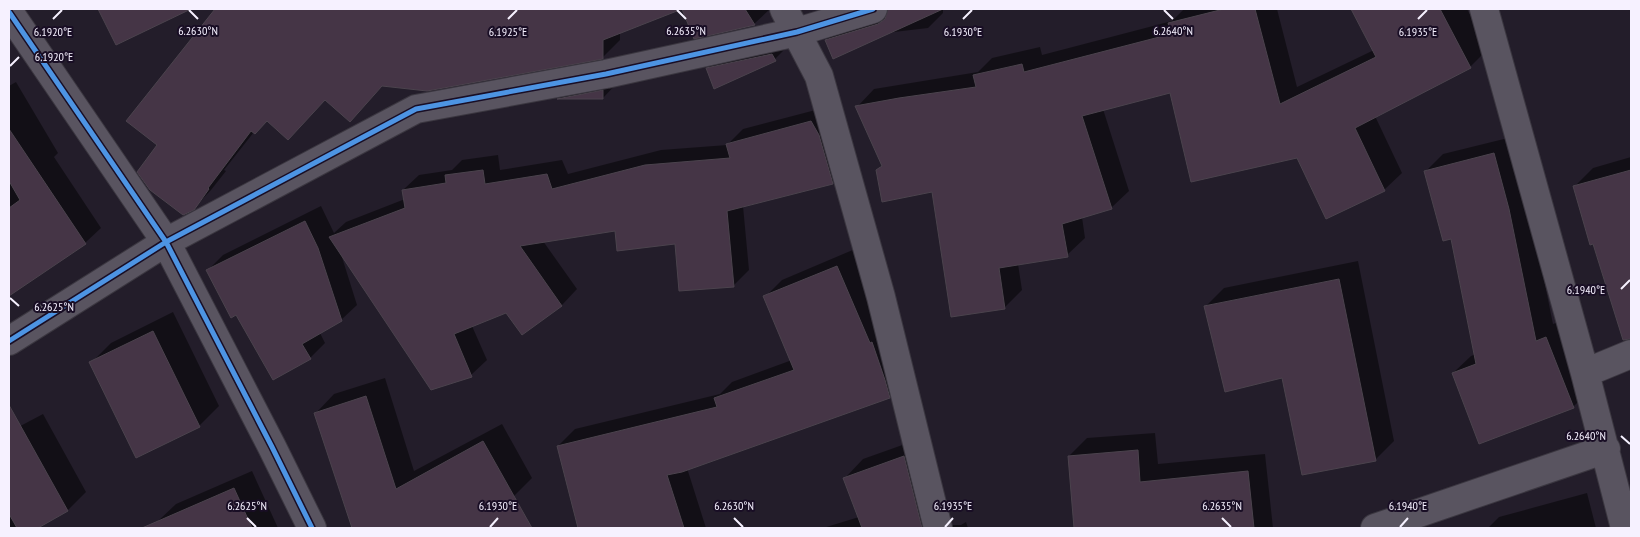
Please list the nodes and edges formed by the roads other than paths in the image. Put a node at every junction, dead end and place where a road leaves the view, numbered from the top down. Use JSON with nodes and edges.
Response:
{"nodes":[{"id":1,"x":873,"y":9,"type":"edge"},
{"id":2,"x":1484,"y":9,"type":"edge"},
{"id":3,"x":9,"y":12,"type":"edge"},
{"id":4,"x":790,"y":20,"type":"edge"},
{"id":5,"x":166,"y":242,"type":"junction"},
{"id":6,"x":9,"y":341,"type":"edge"},
{"id":7,"x":1631,"y":354,"type":"edge"},
{"id":8,"x":1585,"y":373,"type":"junction"},
{"id":9,"x":1606,"y":449,"type":"junction"},
{"id":10,"x":312,"y":528,"type":"edge"},
{"id":11,"x":938,"y":528,"type":"edge"},
{"id":12,"x":1375,"y":528,"type":"edge"},
{"id":13,"x":1625,"y":528,"type":"edge"}],
"edges":[{"from":1,"to":4,"type":"street"},
{"from":2,"to":8,"type":"street"},
{"from":3,"to":5,"type":"street"},
{"from":4,"to":5,"type":"street"},
{"from":4,"to":11,"type":"street"},
{"from":5,"to":6,"type":"street"},
{"from":5,"to":10,"type":"street"},
{"from":7,"to":8,"type":"street"},
{"from":8,"to":9,"type":"street"},
{"from":9,"to":12,"type":"street"},
{"from":9,"to":13,"type":"street"}]}
